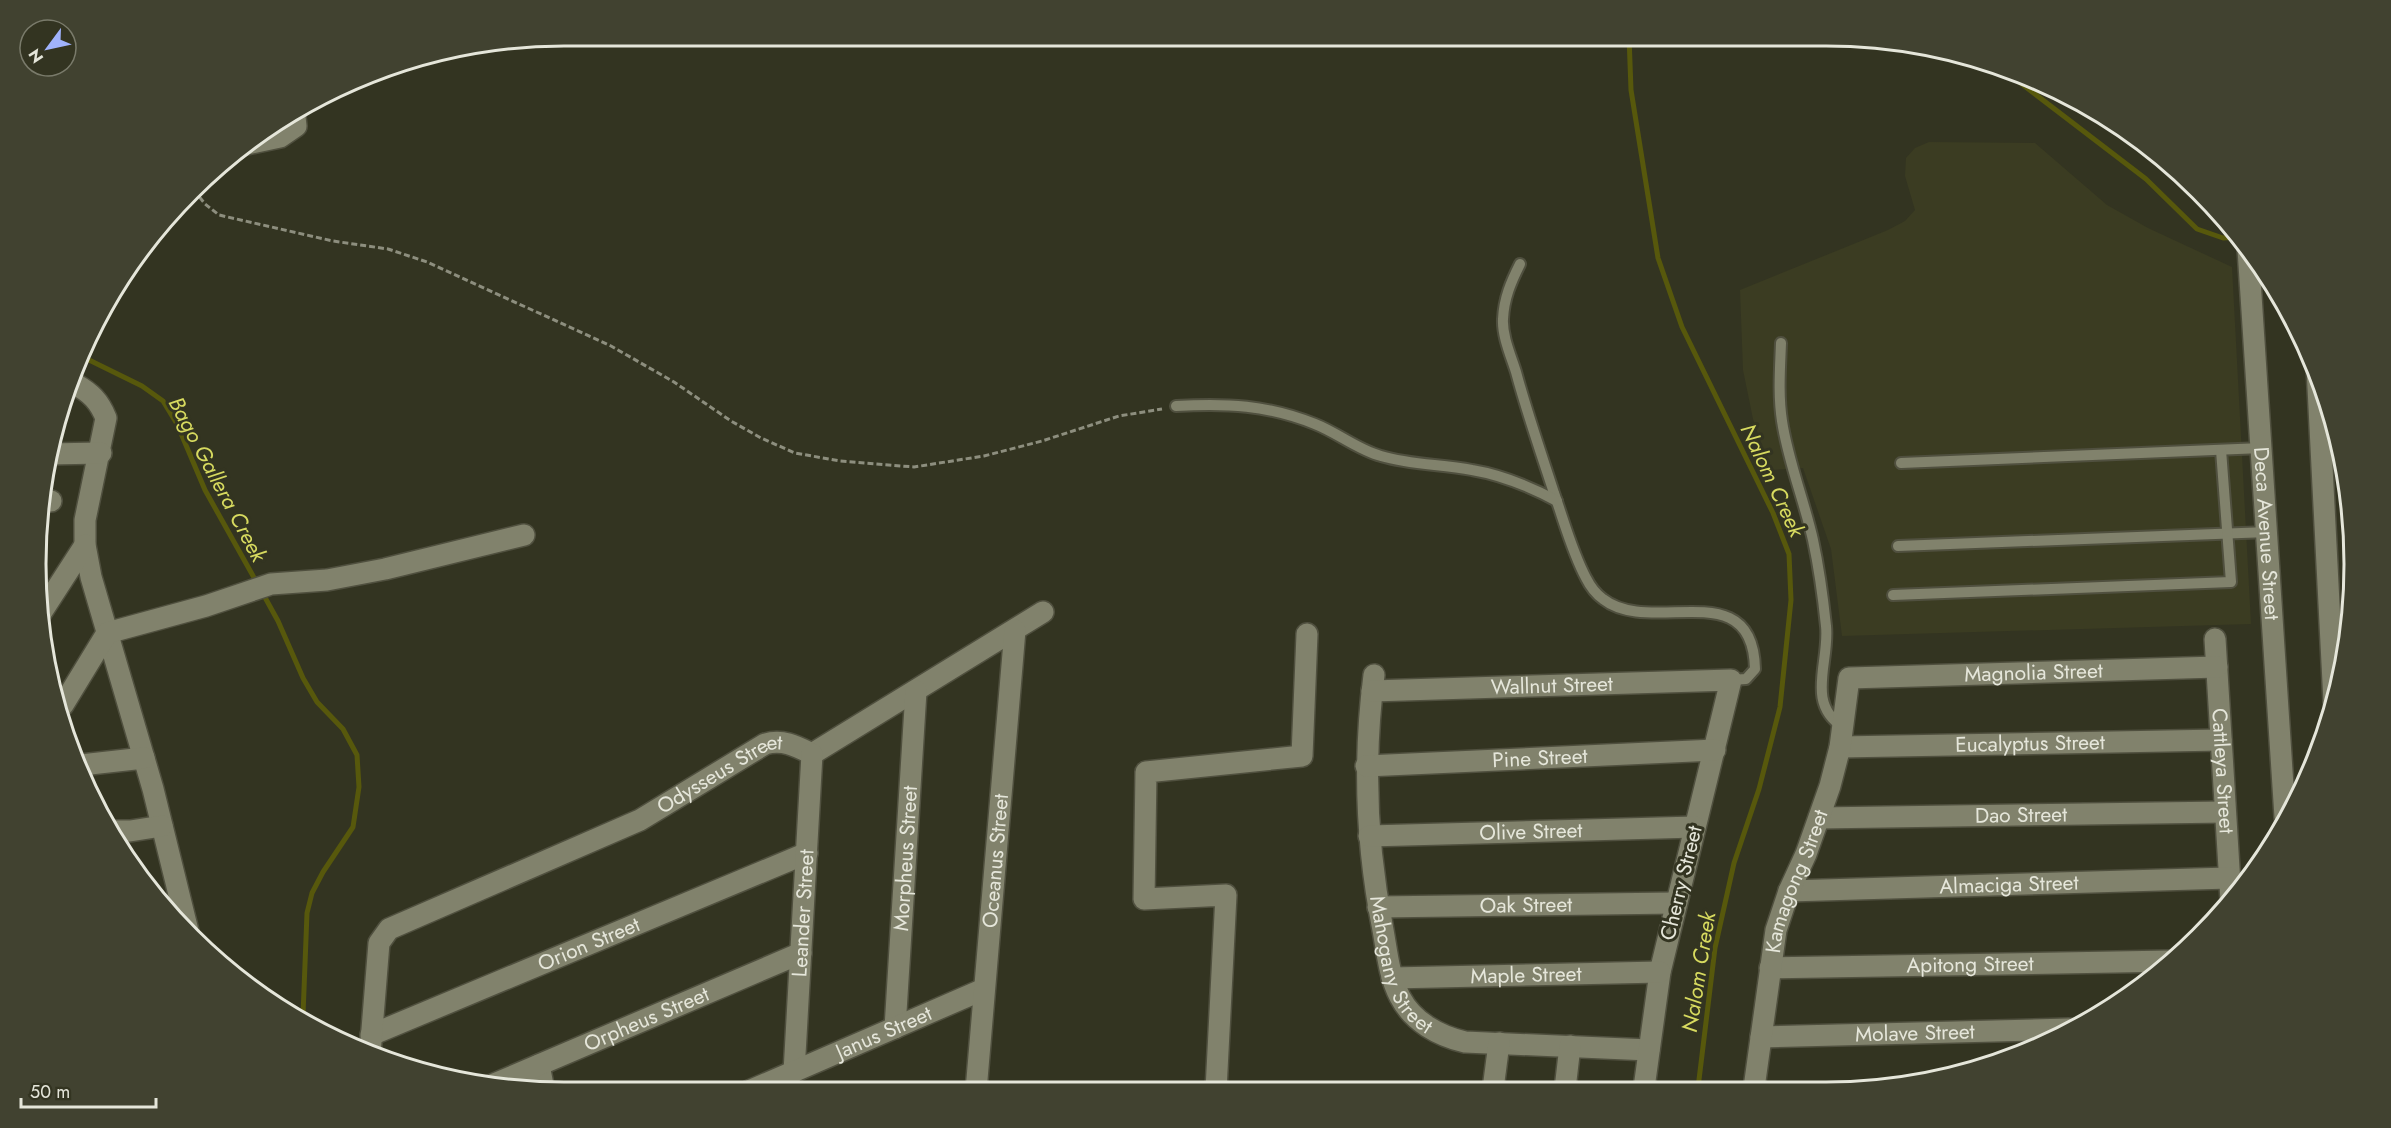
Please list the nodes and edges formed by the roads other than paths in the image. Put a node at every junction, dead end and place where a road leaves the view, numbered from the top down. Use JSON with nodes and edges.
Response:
{"nodes":[{"id":1,"x":296,"y":122,"type":"edge"},
{"id":2,"x":269,"y":139,"type":"edge"},
{"id":3,"x":1520,"y":264,"type":"dead end"},
{"id":4,"x":2249,"y":264,"type":"edge"},
{"id":5,"x":1781,"y":343,"type":"dead end"},
{"id":6,"x":79,"y":386,"type":"edge"},
{"id":7,"x":2319,"y":404,"type":"edge"},
{"id":8,"x":1176,"y":406,"type":"road end"},
{"id":9,"x":2262,"y":448,"type":"junction"},
{"id":10,"x":2222,"y":450,"type":"junction"},
{"id":11,"x":101,"y":453,"type":"junction"},
{"id":12,"x":58,"y":454,"type":"edge"},
{"id":13,"x":1901,"y":463,"type":"dead end"},
{"id":14,"x":1557,"y":501,"type":"junction"},
{"id":15,"x":2268,"y":532,"type":"junction"},
{"id":16,"x":2227,"y":534,"type":"junction"},
{"id":17,"x":524,"y":535,"type":"dead end"},
{"id":18,"x":85,"y":545,"type":"junction"},
{"id":19,"x":1898,"y":546,"type":"dead end"},
{"id":20,"x":1893,"y":596,"type":"dead end"},
{"id":21,"x":48,"y":602,"type":"edge"},
{"id":22,"x":1043,"y":612,"type":"dead end"},
{"id":23,"x":1015,"y":630,"type":"junction"},
{"id":24,"x":107,"y":633,"type":"junction"},
{"id":25,"x":1307,"y":634,"type":"dead end"},
{"id":26,"x":2215,"y":639,"type":"dead end"},
{"id":27,"x":2217,"y":667,"type":"junction"},
{"id":28,"x":2333,"y":675,"type":"edge"},
{"id":29,"x":1849,"y":678,"type":"joint"},
{"id":30,"x":1731,"y":680,"type":"junction"},
{"id":31,"x":1373,"y":683,"type":"joint"},
{"id":32,"x":916,"y":691,"type":"junction"},
{"id":33,"x":65,"y":702,"type":"edge"},
{"id":34,"x":1841,"y":737,"type":"junction"},
{"id":35,"x":2221,"y":740,"type":"junction"},
{"id":36,"x":1715,"y":750,"type":"junction"},
{"id":37,"x":812,"y":754,"type":"junction"},
{"id":38,"x":144,"y":758,"type":"junction"},
{"id":39,"x":87,"y":764,"type":"edge"},
{"id":40,"x":1366,"y":765,"type":"junction"},
{"id":41,"x":2284,"y":806,"type":"edge"},
{"id":42,"x":2225,"y":812,"type":"junction"},
{"id":43,"x":1819,"y":818,"type":"junction"},
{"id":44,"x":162,"y":826,"type":"junction"},
{"id":45,"x":1695,"y":826,"type":"junction"},
{"id":46,"x":121,"y":831,"type":"edge"},
{"id":47,"x":1369,"y":836,"type":"junction"},
{"id":48,"x":807,"y":853,"type":"junction"},
{"id":49,"x":2229,"y":878,"type":"junction"},
{"id":50,"x":2229,"y":889,"type":"edge"},
{"id":51,"x":1789,"y":891,"type":"junction"},
{"id":52,"x":1675,"y":903,"type":"junction"},
{"id":53,"x":1378,"y":907,"type":"junction"},
{"id":54,"x":181,"y":912,"type":"edge"},
{"id":55,"x":801,"y":953,"type":"junction"},
{"id":56,"x":2158,"y":961,"type":"edge"},
{"id":57,"x":1770,"y":968,"type":"junction"},
{"id":58,"x":1660,"y":972,"type":"junction"},
{"id":59,"x":1392,"y":978,"type":"junction"},
{"id":60,"x":984,"y":989,"type":"junction"},
{"id":61,"x":895,"y":1028,"type":"junction"},
{"id":62,"x":2053,"y":1029,"type":"edge"},
{"id":63,"x":1761,"y":1037,"type":"junction"},
{"id":64,"x":1499,"y":1043,"type":"junction"},
{"id":65,"x":371,"y":1044,"type":"edge"},
{"id":66,"x":372,"y":1044,"type":"edge"},
{"id":67,"x":1570,"y":1047,"type":"junction"},
{"id":68,"x":1649,"y":1050,"type":"junction"},
{"id":69,"x":539,"y":1065,"type":"junction"},
{"id":70,"x":794,"y":1072,"type":"junction"},
{"id":71,"x":508,"y":1078,"type":"edge"},
{"id":72,"x":542,"y":1081,"type":"edge"},
{"id":73,"x":770,"y":1082,"type":"edge"},
{"id":74,"x":977,"y":1082,"type":"edge"},
{"id":75,"x":1216,"y":1082,"type":"edge"},
{"id":76,"x":1494,"y":1082,"type":"edge"},
{"id":77,"x":1566,"y":1082,"type":"edge"},
{"id":78,"x":1645,"y":1082,"type":"edge"},
{"id":79,"x":1755,"y":1082,"type":"edge"}],
"edges":[{"from":1,"to":2,"type":"street"},
{"from":3,"to":14,"type":"lane"},
{"from":4,"to":9,"type":"street","name":"Deca Avenue Street"},
{"from":5,"to":34,"type":"lane"},
{"from":6,"to":11,"type":"street"},
{"from":7,"to":28,"type":"street"},
{"from":8,"to":14,"type":"lane"},
{"from":9,"to":10,"type":"lane"},
{"from":9,"to":15,"type":"street","name":"Deca Avenue Street"},
{"from":10,"to":13,"type":"lane"},
{"from":10,"to":16,"type":"lane"},
{"from":11,"to":12,"type":"street"},
{"from":11,"to":18,"type":"street"},
{"from":14,"to":30,"type":"lane"},
{"from":15,"to":16,"type":"lane"},
{"from":15,"to":41,"type":"street","name":"Deca Avenue Street"},
{"from":16,"to":19,"type":"lane"},
{"from":16,"to":20,"type":"lane"},
{"from":17,"to":24,"type":"street"},
{"from":18,"to":21,"type":"street"},
{"from":18,"to":24,"type":"street"},
{"from":22,"to":23,"type":"street","name":"Odysseus Street"},
{"from":23,"to":32,"type":"street","name":"Odysseus Street"},
{"from":23,"to":60,"type":"street","name":"Oceanus Street"},
{"from":24,"to":33,"type":"street"},
{"from":24,"to":38,"type":"street"},
{"from":25,"to":75,"type":"street"},
{"from":26,"to":27,"type":"street","name":"Cattleya Street"},
{"from":27,"to":29,"type":"street","name":"Magnolia Street"},
{"from":27,"to":35,"type":"street","name":"Cattleya Street"},
{"from":29,"to":34,"type":"street","name":"Kamagong Street"},
{"from":30,"to":31,"type":"street","name":"Wallnut Street"},
{"from":30,"to":36,"type":"street","name":"Cherry Street"},
{"from":31,"to":40,"type":"street","name":"Mahogany Street"},
{"from":32,"to":37,"type":"street","name":"Odysseus Street"},
{"from":32,"to":61,"type":"street","name":"Morpheus Street"},
{"from":34,"to":35,"type":"street","name":"Eucalyptus Street"},
{"from":34,"to":43,"type":"street","name":"Kamagong Street"},
{"from":35,"to":42,"type":"street","name":"Cattleya Street"},
{"from":36,"to":40,"type":"street","name":"Pine Street"},
{"from":36,"to":45,"type":"street","name":"Cherry Street"},
{"from":37,"to":48,"type":"street","name":"Leander Street"},
{"from":37,"to":65,"type":"street","name":"Odysseus Street"},
{"from":38,"to":39,"type":"street"},
{"from":38,"to":44,"type":"street"},
{"from":40,"to":47,"type":"street","name":"Mahogany Street"},
{"from":42,"to":43,"type":"street","name":"Dao Street"},
{"from":42,"to":49,"type":"street","name":"Cattleya Street"},
{"from":43,"to":51,"type":"street","name":"Kamagong Street"},
{"from":44,"to":46,"type":"street"},
{"from":44,"to":54,"type":"street"},
{"from":45,"to":47,"type":"street","name":"Olive Street"},
{"from":45,"to":52,"type":"street","name":"Cherry Street"},
{"from":47,"to":53,"type":"street","name":"Mahogany Street"},
{"from":48,"to":55,"type":"street","name":"Leander Street"},
{"from":48,"to":66,"type":"street","name":"Orion Street"},
{"from":49,"to":50,"type":"street","name":"Cattleya Street"},
{"from":49,"to":51,"type":"street","name":"Almaciga Street"},
{"from":51,"to":57,"type":"street","name":"Kamagong Street"},
{"from":52,"to":53,"type":"street","name":"Oak Street"},
{"from":52,"to":58,"type":"street","name":"Cherry Street"},
{"from":53,"to":59,"type":"street","name":"Mahogany Street"},
{"from":55,"to":69,"type":"street","name":"Orpheus Street"},
{"from":55,"to":70,"type":"street","name":"Leander Street"},
{"from":56,"to":57,"type":"street","name":"Apitong Street"},
{"from":57,"to":63,"type":"street","name":"Kamagong Street"},
{"from":58,"to":59,"type":"street","name":"Maple Street"},
{"from":58,"to":68,"type":"street","name":"Cherry Street"},
{"from":59,"to":64,"type":"street","name":"Mahogany Street"},
{"from":60,"to":61,"type":"street","name":"Janus Street"},
{"from":60,"to":74,"type":"street","name":"Oceanus Street"},
{"from":61,"to":70,"type":"street","name":"Janus Street"},
{"from":62,"to":63,"type":"street","name":"Molave Street"},
{"from":63,"to":79,"type":"street","name":"Kamagong Street"},
{"from":64,"to":67,"type":"street","name":"Mahogany Street"},
{"from":64,"to":76,"type":"street"},
{"from":67,"to":68,"type":"street","name":"Mahogany Street"},
{"from":67,"to":77,"type":"street"},
{"from":68,"to":78,"type":"street","name":"Cherry Street"},
{"from":69,"to":71,"type":"street","name":"Orpheus Street"},
{"from":69,"to":72,"type":"street"},
{"from":70,"to":73,"type":"street","name":"Janus Street"}]}
